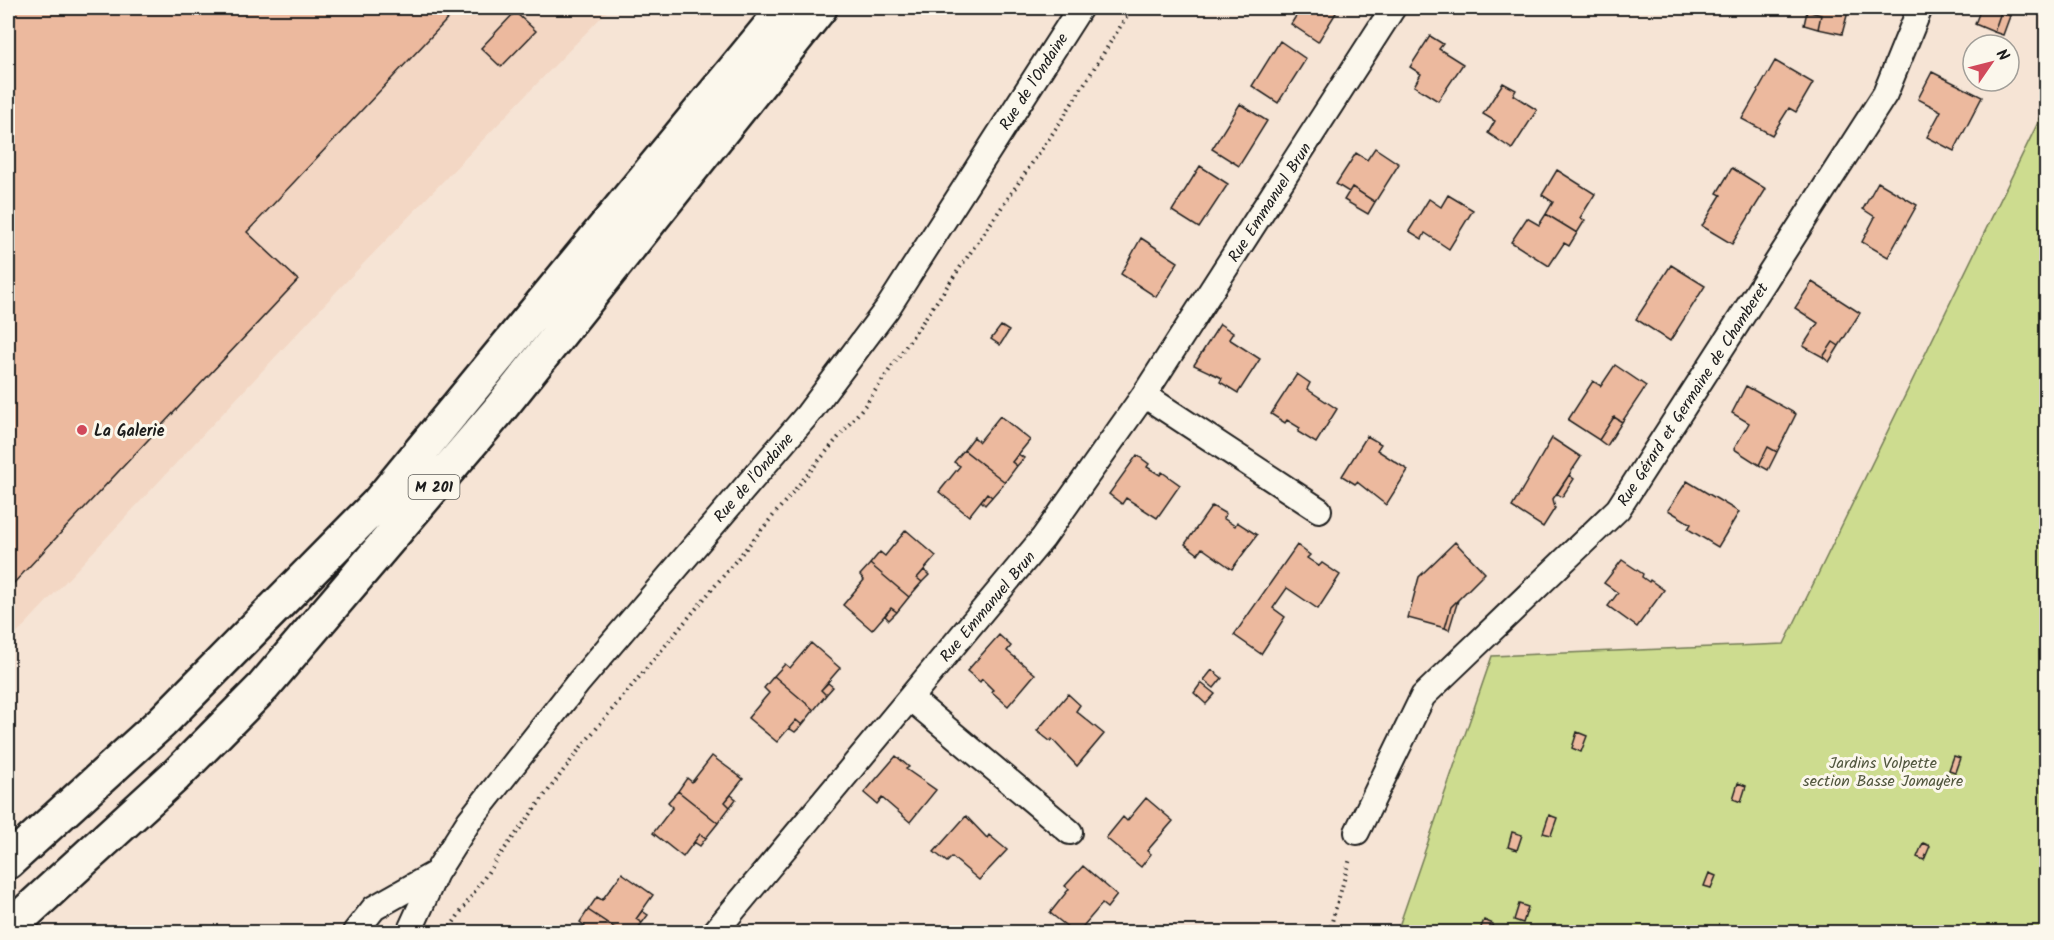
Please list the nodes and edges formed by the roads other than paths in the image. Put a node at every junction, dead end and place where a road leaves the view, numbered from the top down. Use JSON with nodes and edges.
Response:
{"nodes":[{"id":1,"x":785,"y":8,"type":"edge"},
{"id":2,"x":820,"y":8,"type":"edge"},
{"id":3,"x":1080,"y":8,"type":"edge"},
{"id":4,"x":1392,"y":8,"type":"edge"},
{"id":5,"x":1920,"y":8,"type":"edge"},
{"id":6,"x":1144,"y":395,"type":"junction"},
{"id":7,"x":1319,"y":510,"type":"dead end"},
{"id":8,"x":910,"y":698,"type":"junction"},
{"id":9,"x":1070,"y":832,"type":"dead end"},
{"id":10,"x":1357,"y":832,"type":"road end"},
{"id":11,"x":8,"y":862,"type":"edge"},
{"id":12,"x":435,"y":873,"type":"junction"},
{"id":13,"x":8,"y":929,"type":"edge"},
{"id":14,"x":355,"y":933,"type":"edge"},
{"id":15,"x":409,"y":933,"type":"edge"},
{"id":16,"x":715,"y":933,"type":"edge"}],
"edges":[{"from":1,"to":11,"type":"highway","number":"M 201"},
{"from":2,"to":13,"type":"highway","number":"M 201"},
{"from":3,"to":12,"type":"street","name":"Rue de l'Ondaine"},
{"from":4,"to":6,"type":"street","name":"Rue Emmanuel Brun"},
{"from":5,"to":10,"type":"street","name":"Rue Gérard et Germaine de Chamberet"},
{"from":6,"to":7,"type":"street"},
{"from":6,"to":8,"type":"street","name":"Rue Emmanuel Brun"},
{"from":8,"to":9,"type":"street"},
{"from":8,"to":16,"type":"street","name":"Rue Emmanuel Brun"},
{"from":12,"to":14,"type":"street"},
{"from":12,"to":15,"type":"street","name":"Rue de l'Ondaine"}]}
